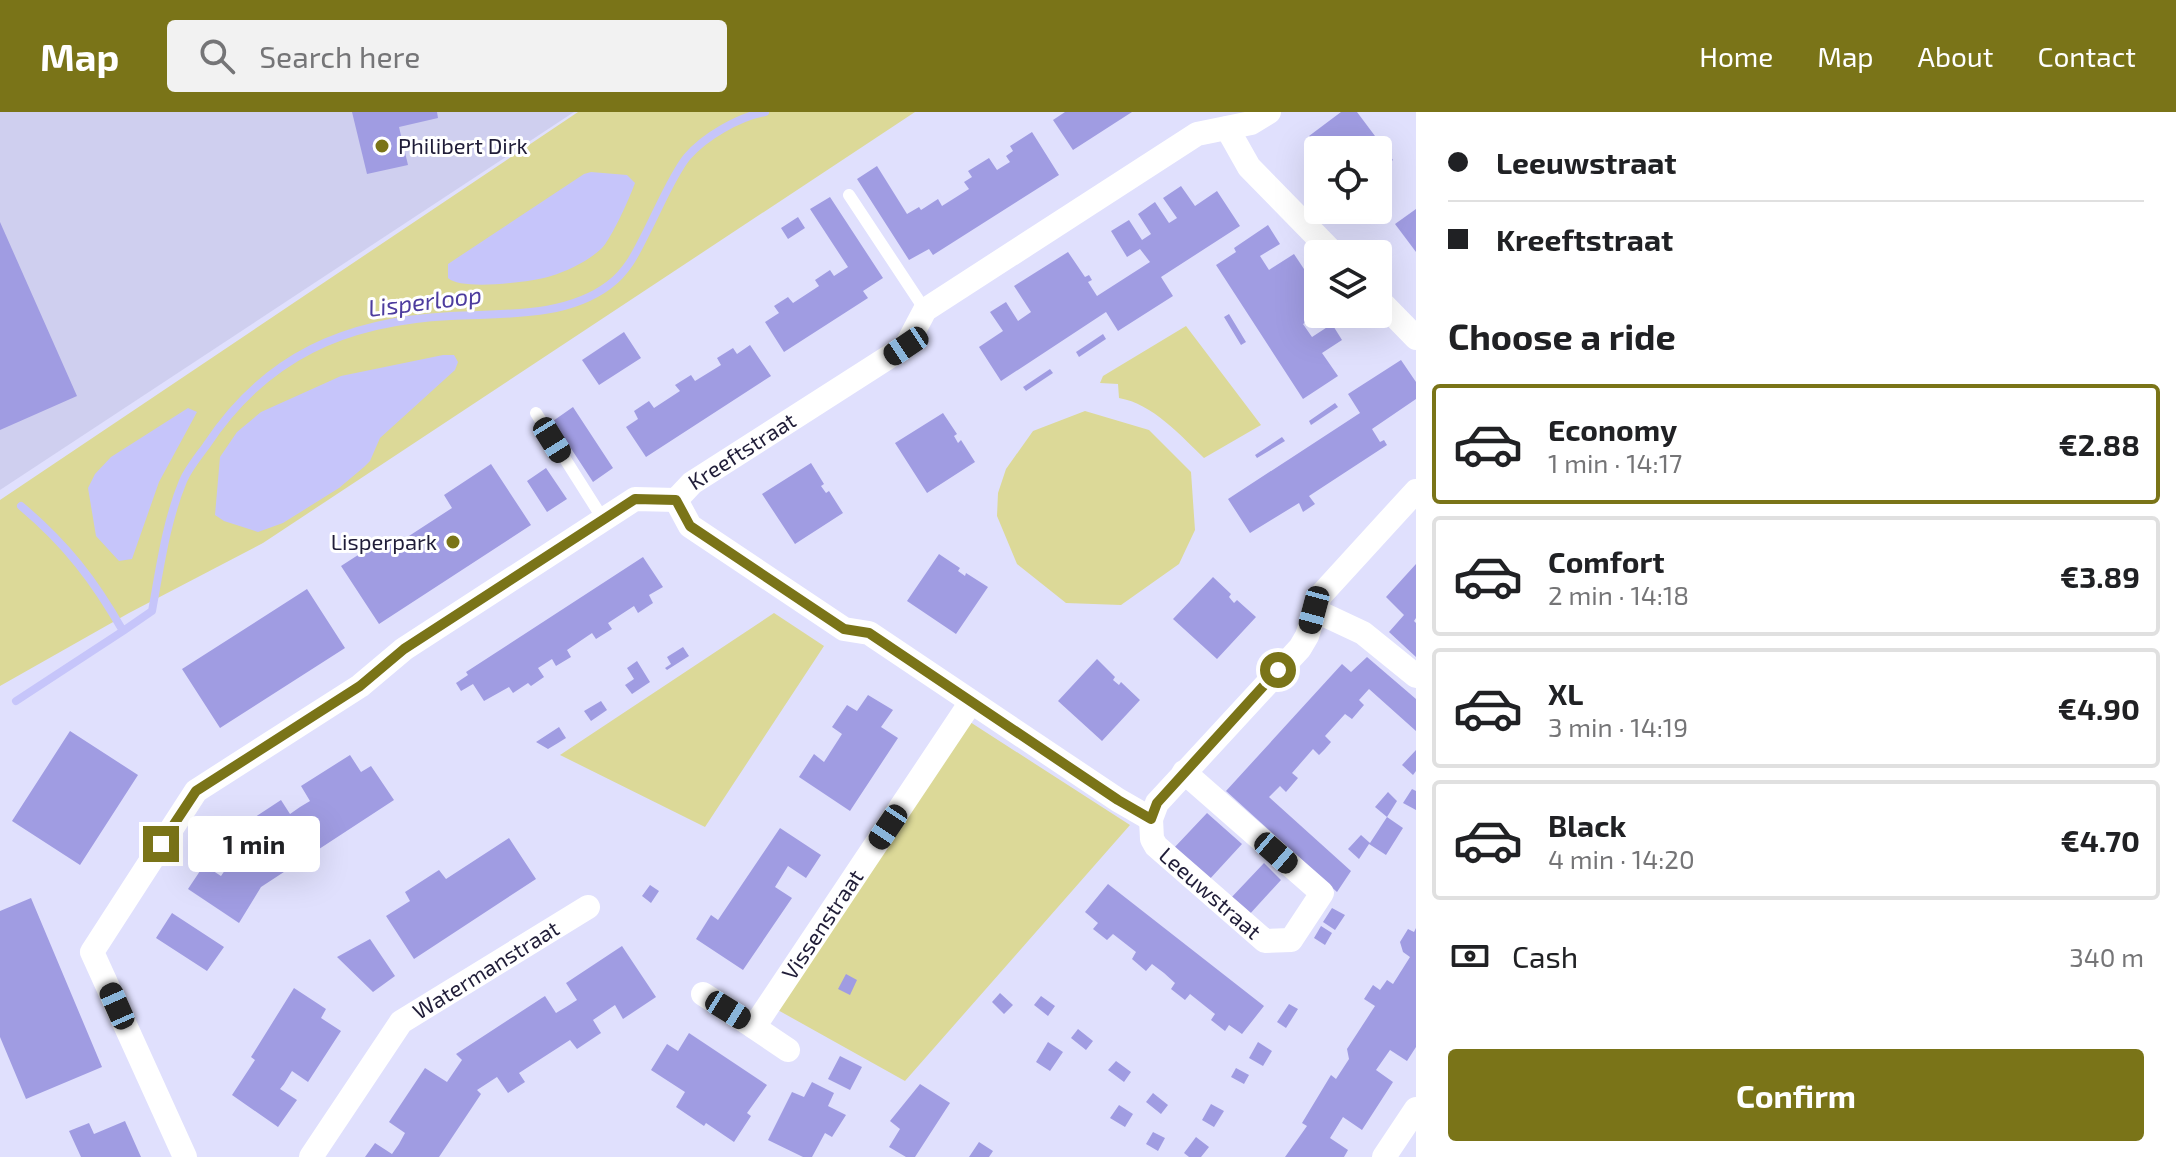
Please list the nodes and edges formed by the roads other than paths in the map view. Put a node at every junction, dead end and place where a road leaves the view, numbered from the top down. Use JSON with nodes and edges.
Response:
{"nodes":[{"id":1,"x":1269,"y":112,"type":"edge"},
{"id":2,"x":1227,"y":128,"type":"junction"},
{"id":3,"x":849,"y":195,"type":"dead end"},
{"id":4,"x":1320,"y":240,"type":"edge"},
{"id":5,"x":925,"y":310,"type":"junction"},
{"id":6,"x":1392,"y":313,"type":"edge"},
{"id":7,"x":1416,"y":338,"type":"edge"},
{"id":8,"x":536,"y":413,"type":"dead end"},
{"id":9,"x":1416,"y":491,"type":"edge"},
{"id":10,"x":676,"y":500,"type":"junction"},
{"id":11,"x":603,"y":519,"type":"junction"},
{"id":12,"x":1314,"y":610,"type":"junction"},
{"id":13,"x":1416,"y":676,"type":"edge"},
{"id":14,"x":971,"y":702,"type":"junction"},
{"id":15,"x":1184,"y":772,"type":"junction"},
{"id":16,"x":1151,"y":819,"type":"junction"},
{"id":17,"x":588,"y":907,"type":"dead end"},
{"id":18,"x":703,"y":994,"type":"dead end"},
{"id":19,"x":754,"y":1027,"type":"junction"},
{"id":20,"x":788,"y":1050,"type":"dead end"},
{"id":21,"x":1416,"y":1109,"type":"edge"},
{"id":22,"x":185,"y":1157,"type":"edge"},
{"id":23,"x":311,"y":1157,"type":"edge"},
{"id":24,"x":1384,"y":1157,"type":"edge"}],
"edges":[{"from":1,"to":2,"type":"street","name":"Kreeftstraat"},
{"from":2,"to":4,"type":"street"},
{"from":2,"to":5,"type":"street","name":"Kreeftstraat"},
{"from":3,"to":5,"type":"lane"},
{"from":5,"to":10,"type":"street","name":"Kreeftstraat"},
{"from":6,"to":7,"type":"street"},
{"from":8,"to":11,"type":"lane"},
{"from":9,"to":12,"type":"street","name":"Leeuwstraat"},
{"from":10,"to":11,"type":"street","name":"Kreeftstraat"},
{"from":10,"to":14,"type":"street","name":"Leeuwstraat"},
{"from":11,"to":22,"type":"street","name":"Kreeftstraat"},
{"from":12,"to":13,"type":"street"},
{"from":12,"to":15,"type":"street","name":"Leeuwstraat"},
{"from":14,"to":16,"type":"street","name":"Leeuwstraat"},
{"from":14,"to":19,"type":"street","name":"Vissenstraat"},
{"from":15,"to":16,"type":"street","name":"Leeuwstraat"},
{"from":15,"to":16,"type":"street","name":"Leeuwstraat"},
{"from":17,"to":23,"type":"street","name":"Watermanstraat"},
{"from":18,"to":19,"type":"street"},
{"from":19,"to":20,"type":"street"},
{"from":21,"to":24,"type":"street"}]}
